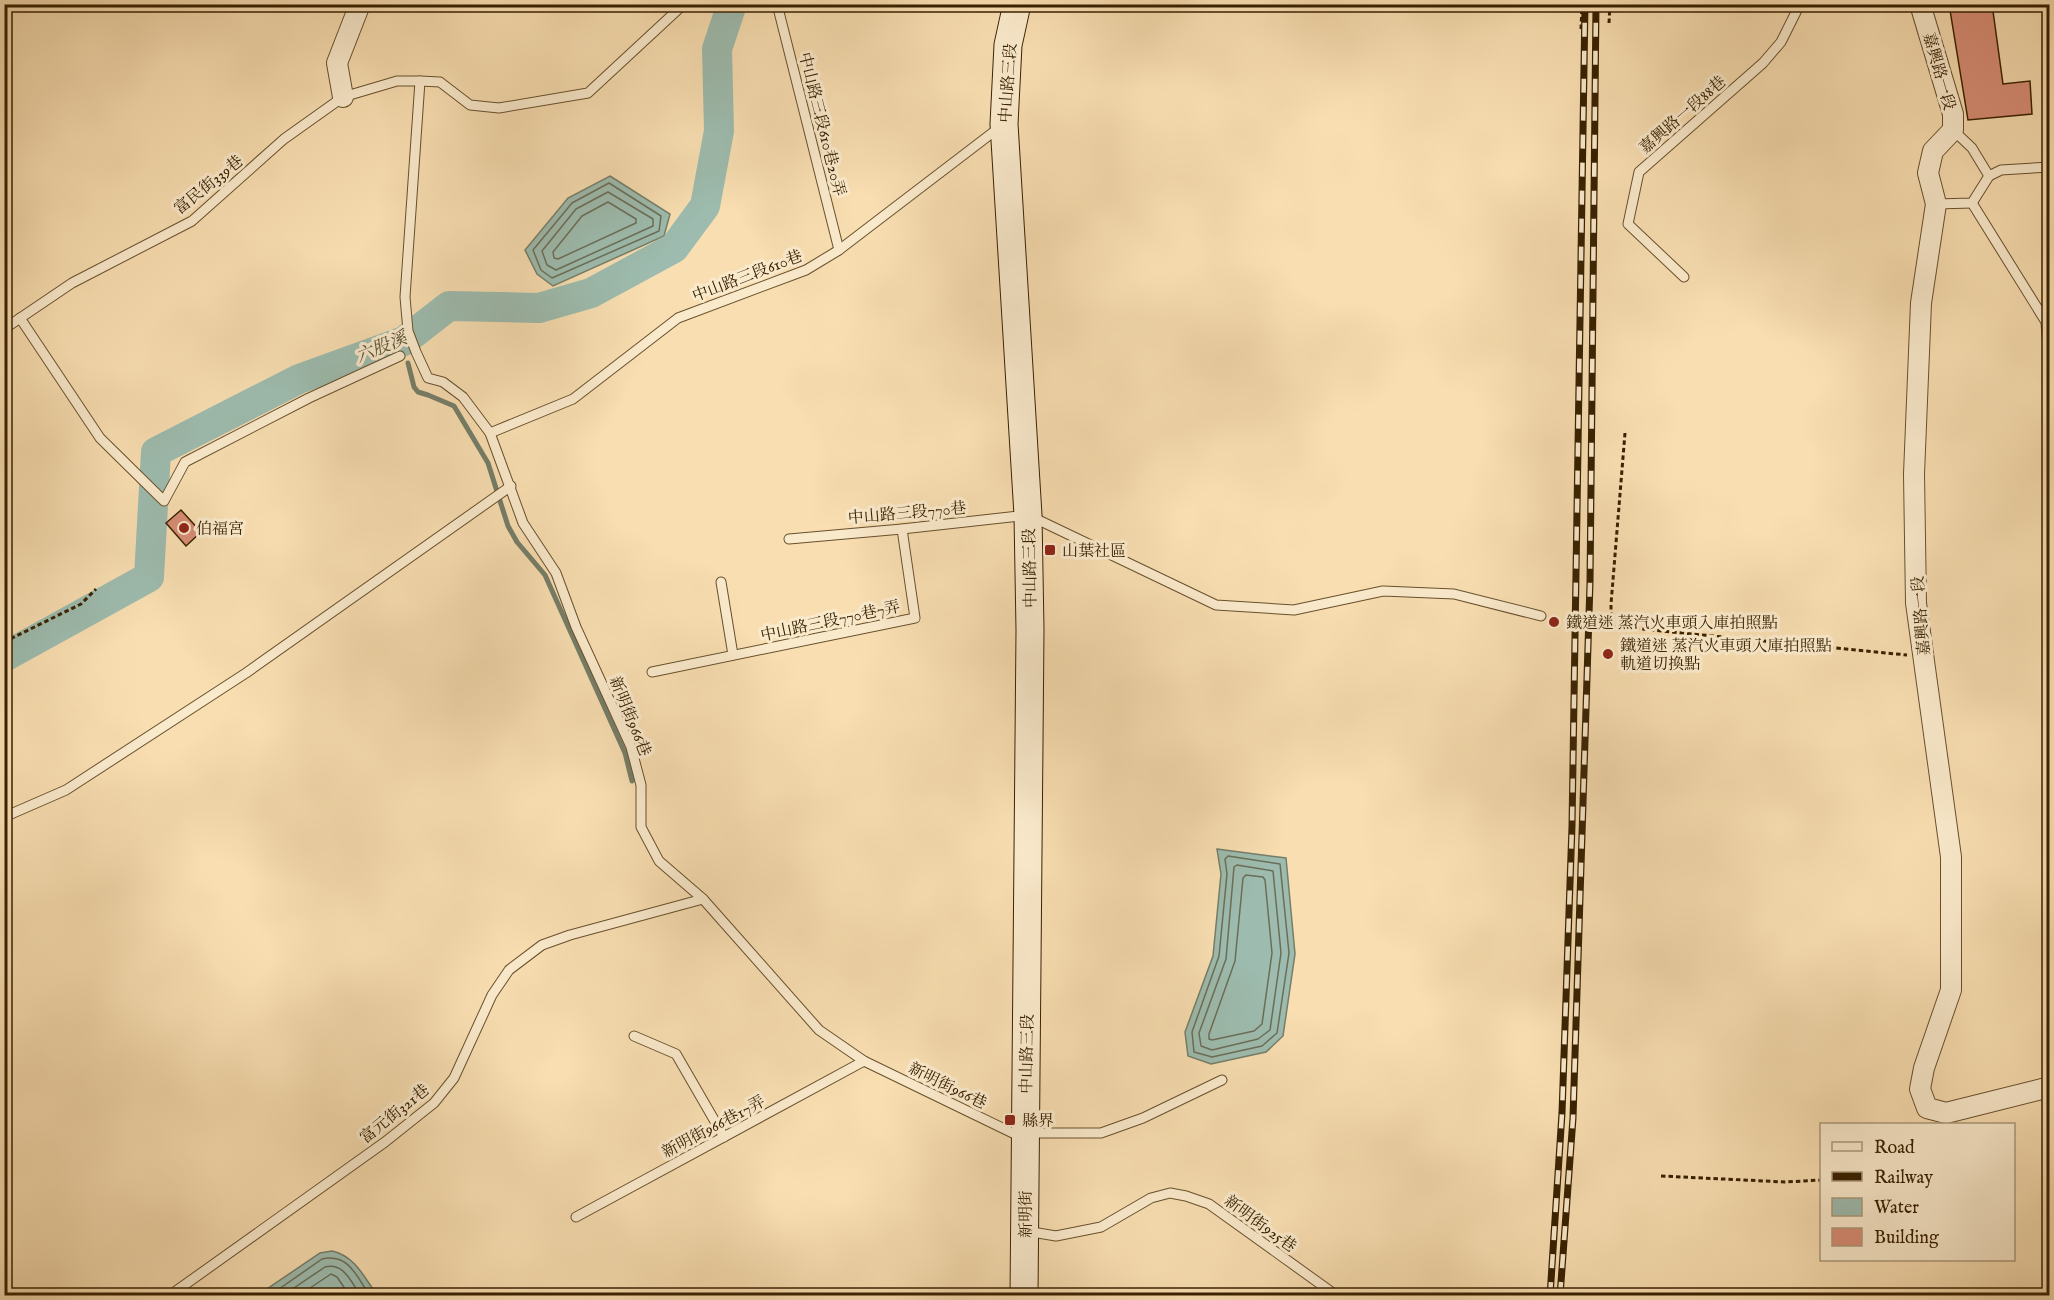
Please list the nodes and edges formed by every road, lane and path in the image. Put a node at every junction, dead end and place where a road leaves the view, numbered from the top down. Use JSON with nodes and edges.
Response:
{"nodes":[{"id":1,"x":360,"y":4,"type":"edge"},
{"id":2,"x":684,"y":4,"type":"edge"},
{"id":3,"x":777,"y":4,"type":"edge"},
{"id":4,"x":1017,"y":4,"type":"edge"},
{"id":5,"x":1582,"y":4,"type":"edge"},
{"id":6,"x":1610,"y":4,"type":"edge"},
{"id":7,"x":1800,"y":4,"type":"edge"},
{"id":8,"x":1920,"y":4,"type":"edge"},
{"id":9,"x":1610,"y":23,"type":"dead end"},
{"id":10,"x":1581,"y":29,"type":"dead end"},
{"id":11,"x":420,"y":81,"type":"junction"},
{"id":12,"x":343,"y":97,"type":"junction"},
{"id":13,"x":1004,"y":124,"type":"junction"},
{"id":14,"x":1953,"y":130,"type":"junction"},
{"id":15,"x":2049,"y":167,"type":"edge"},
{"id":16,"x":1989,"y":176,"type":"junction"},
{"id":17,"x":1972,"y":202,"type":"junction"},
{"id":18,"x":1936,"y":204,"type":"junction"},
{"id":19,"x":839,"y":250,"type":"junction"},
{"id":20,"x":1684,"y":277,"type":"dead end"},
{"id":21,"x":20,"y":318,"type":"junction"},
{"id":22,"x":2048,"y":322,"type":"edge"},
{"id":23,"x":4,"y":329,"type":"edge"},
{"id":24,"x":400,"y":356,"type":"dead end"},
{"id":25,"x":2049,"y":374,"type":"edge"},
{"id":26,"x":490,"y":433,"type":"junction"},
{"id":27,"x":1625,"y":433,"type":"dead end"},
{"id":28,"x":511,"y":486,"type":"junction"},
{"id":29,"x":1028,"y":515,"type":"junction"},
{"id":30,"x":902,"y":530,"type":"junction"},
{"id":31,"x":789,"y":539,"type":"dead end"},
{"id":32,"x":722,"y":582,"type":"dead end"},
{"id":33,"x":96,"y":589,"type":"dead end"},
{"id":34,"x":1541,"y":616,"type":"dead end"},
{"id":35,"x":4,"y":642,"type":"edge"},
{"id":36,"x":734,"y":655,"type":"junction"},
{"id":37,"x":1923,"y":657,"type":"junction"},
{"id":38,"x":652,"y":672,"type":"dead end"},
{"id":39,"x":4,"y":817,"type":"edge"},
{"id":40,"x":703,"y":899,"type":"junction"},
{"id":41,"x":634,"y":1036,"type":"dead end"},
{"id":42,"x":864,"y":1061,"type":"junction"},
{"id":43,"x":1222,"y":1080,"type":"dead end"},
{"id":44,"x":2049,"y":1087,"type":"edge"},
{"id":45,"x":1025,"y":1136,"type":"junction"},
{"id":46,"x":724,"y":1137,"type":"junction"},
{"id":47,"x":1661,"y":1176,"type":"dead end"},
{"id":48,"x":1820,"y":1180,"type":"edge"},
{"id":49,"x":576,"y":1217,"type":"dead end"},
{"id":50,"x":1025,"y":1231,"type":"junction"},
{"id":51,"x":169,"y":1296,"type":"edge"},
{"id":52,"x":1024,"y":1296,"type":"edge"},
{"id":53,"x":1337,"y":1296,"type":"edge"}],
"edges":[{"from":1,"to":12,"type":"street"},
{"from":2,"to":11,"type":"lane","name":"富民街339巷"},
{"from":3,"to":19,"type":"lane","name":"中山路三段610巷20弄"},
{"from":4,"to":13,"type":"street","name":"中山路三段"},
{"from":5,"to":10,"type":"path"},
{"from":6,"to":9,"type":"path"},
{"from":7,"to":20,"type":"lane","name":"嘉興路一段88巷"},
{"from":8,"to":14,"type":"street","name":"嘉興路一段"},
{"from":11,"to":12,"type":"lane","name":"富民街339巷"},
{"from":11,"to":26,"type":"lane","name":"新明街966巷"},
{"from":12,"to":21,"type":"lane","name":"富民街339巷"},
{"from":13,"to":19,"type":"lane","name":"中山路三段610巷"},
{"from":13,"to":29,"type":"street","name":"中山路三段"},
{"from":14,"to":16,"type":"lane"},
{"from":14,"to":18,"type":"street","name":"嘉興路一段"},
{"from":15,"to":16,"type":"lane"},
{"from":16,"to":17,"type":"lane"},
{"from":17,"to":18,"type":"lane"},
{"from":17,"to":22,"type":"lane"},
{"from":18,"to":37,"type":"street","name":"嘉興路一段"},
{"from":19,"to":26,"type":"lane","name":"中山路三段610巷"},
{"from":21,"to":23,"type":"lane","name":"富民街339巷"},
{"from":21,"to":24,"type":"lane"},
{"from":22,"to":25,"type":"lane"},
{"from":26,"to":28,"type":"lane","name":"新明街966巷"},
{"from":27,"to":37,"type":"path"},
{"from":28,"to":39,"type":"lane"},
{"from":28,"to":40,"type":"lane","name":"新明街966巷"},
{"from":29,"to":30,"type":"lane","name":"中山路三段770巷"},
{"from":29,"to":34,"type":"lane"},
{"from":29,"to":45,"type":"street","name":"中山路三段"},
{"from":30,"to":31,"type":"lane","name":"中山路三段770巷"},
{"from":30,"to":36,"type":"lane","name":"中山路三段770巷7弄"},
{"from":32,"to":36,"type":"lane"},
{"from":33,"to":35,"type":"path"},
{"from":36,"to":38,"type":"lane","name":"中山路三段770巷7弄"},
{"from":37,"to":44,"type":"street","name":"嘉興路一段"},
{"from":40,"to":42,"type":"lane","name":"新明街966巷"},
{"from":40,"to":51,"type":"lane","name":"富元街321巷"},
{"from":41,"to":46,"type":"lane"},
{"from":42,"to":45,"type":"lane","name":"新明街966巷"},
{"from":42,"to":46,"type":"lane","name":"新明街966巷17弄"},
{"from":43,"to":45,"type":"lane"},
{"from":45,"to":50,"type":"street","name":"新明街"},
{"from":46,"to":49,"type":"lane","name":"新明街966巷17弄"},
{"from":47,"to":48,"type":"path"},
{"from":50,"to":52,"type":"street","name":"新明街"},
{"from":50,"to":53,"type":"lane","name":"新明街925巷"}]}
